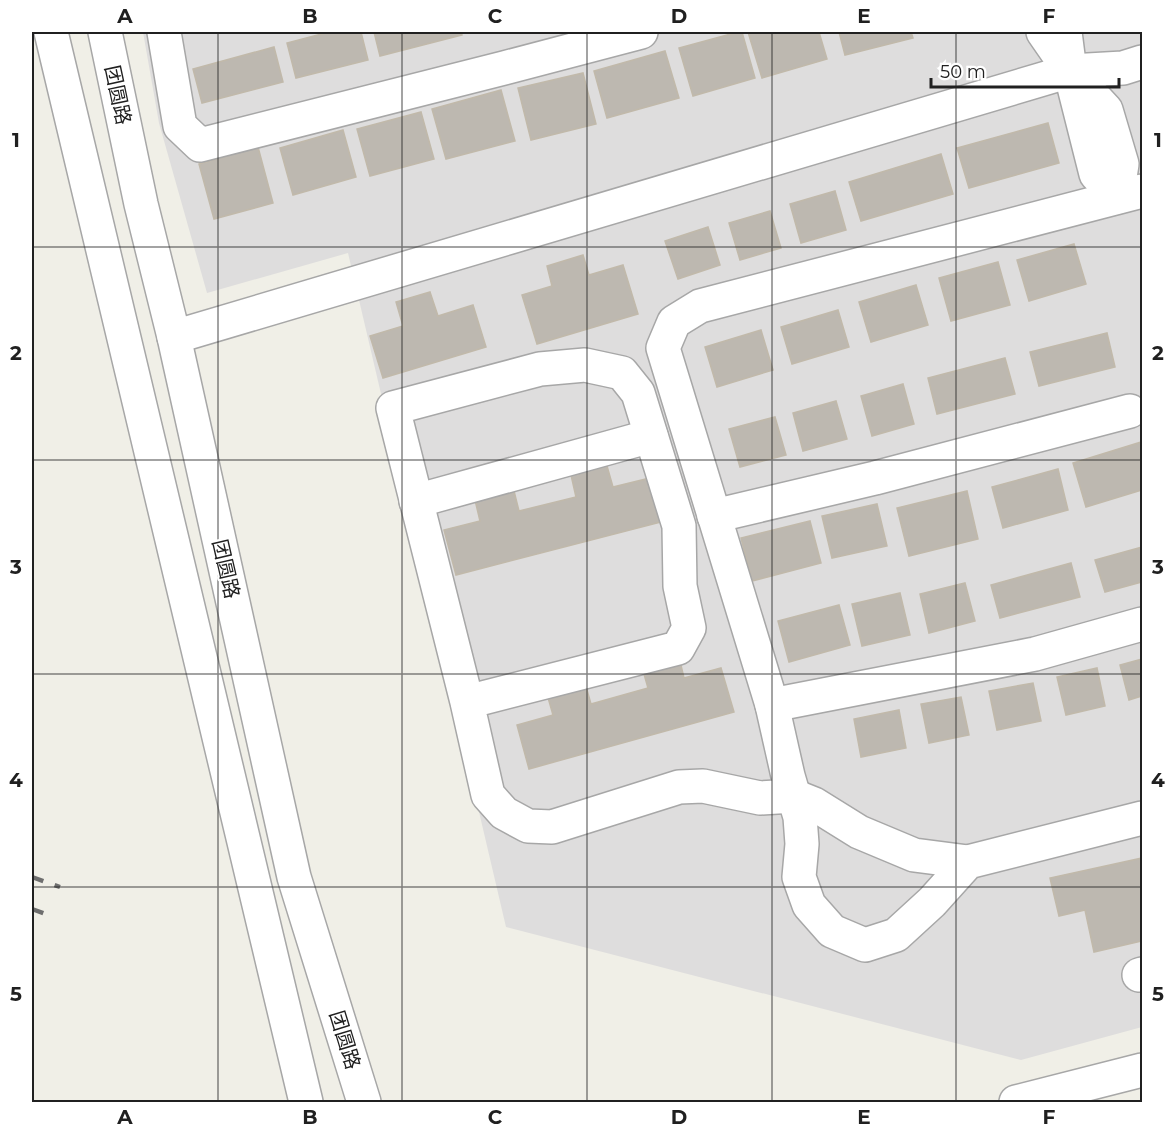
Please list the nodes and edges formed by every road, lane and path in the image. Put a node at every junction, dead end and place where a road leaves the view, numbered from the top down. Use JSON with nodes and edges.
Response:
{"nodes":[{"id":1,"x":51,"y":32,"type":"edge"},
{"id":2,"x":105,"y":32,"type":"edge"},
{"id":3,"x":164,"y":32,"type":"edge"},
{"id":4,"x":641,"y":32,"type":"edge"},
{"id":5,"x":1043,"y":32,"type":"edge"},
{"id":6,"x":1065,"y":32,"type":"edge"},
{"id":7,"x":1143,"y":62,"type":"edge"},
{"id":8,"x":1070,"y":71,"type":"junction"},
{"id":9,"x":1130,"y":194,"type":"edge"},
{"id":10,"x":174,"y":337,"type":"junction"},
{"id":11,"x":1130,"y":411,"type":"dead end"},
{"id":12,"x":651,"y":436,"type":"junction"},
{"id":13,"x":417,"y":501,"type":"junction"},
{"id":14,"x":714,"y":516,"type":"junction"},
{"id":15,"x":1143,"y":624,"type":"edge"},
{"id":16,"x":467,"y":702,"type":"junction"},
{"id":17,"x":772,"y":705,"type":"junction"},
{"id":18,"x":794,"y":795,"type":"junction"},
{"id":19,"x":1143,"y":818,"type":"edge"},
{"id":20,"x":968,"y":862,"type":"junction"},
{"id":21,"x":1143,"y":1070,"type":"edge"},
{"id":22,"x":306,"y":1102,"type":"edge"},
{"id":23,"x":364,"y":1102,"type":"edge"},
{"id":24,"x":1016,"y":1102,"type":"edge"}],
"edges":[{"from":1,"to":22,"type":"street"},
{"from":2,"to":10,"type":"street","name":"团圆路"},
{"from":3,"to":4,"type":"street"},
{"from":5,"to":8,"type":"street"},
{"from":6,"to":8,"type":"street"},
{"from":7,"to":8,"type":"street"},
{"from":8,"to":9,"type":"street"},
{"from":8,"to":10,"type":"street"},
{"from":9,"to":14,"type":"street"},
{"from":10,"to":23,"type":"street","name":"团圆路"},
{"from":11,"to":14,"type":"street"},
{"from":12,"to":13,"type":"street"},
{"from":12,"to":13,"type":"street"},
{"from":12,"to":16,"type":"street"},
{"from":13,"to":16,"type":"street"},
{"from":14,"to":17,"type":"street"},
{"from":15,"to":17,"type":"street"},
{"from":16,"to":18,"type":"street"},
{"from":17,"to":18,"type":"street"},
{"from":18,"to":20,"type":"street"},
{"from":18,"to":20,"type":"street"},
{"from":19,"to":20,"type":"street"},
{"from":21,"to":24,"type":"street"}]}
